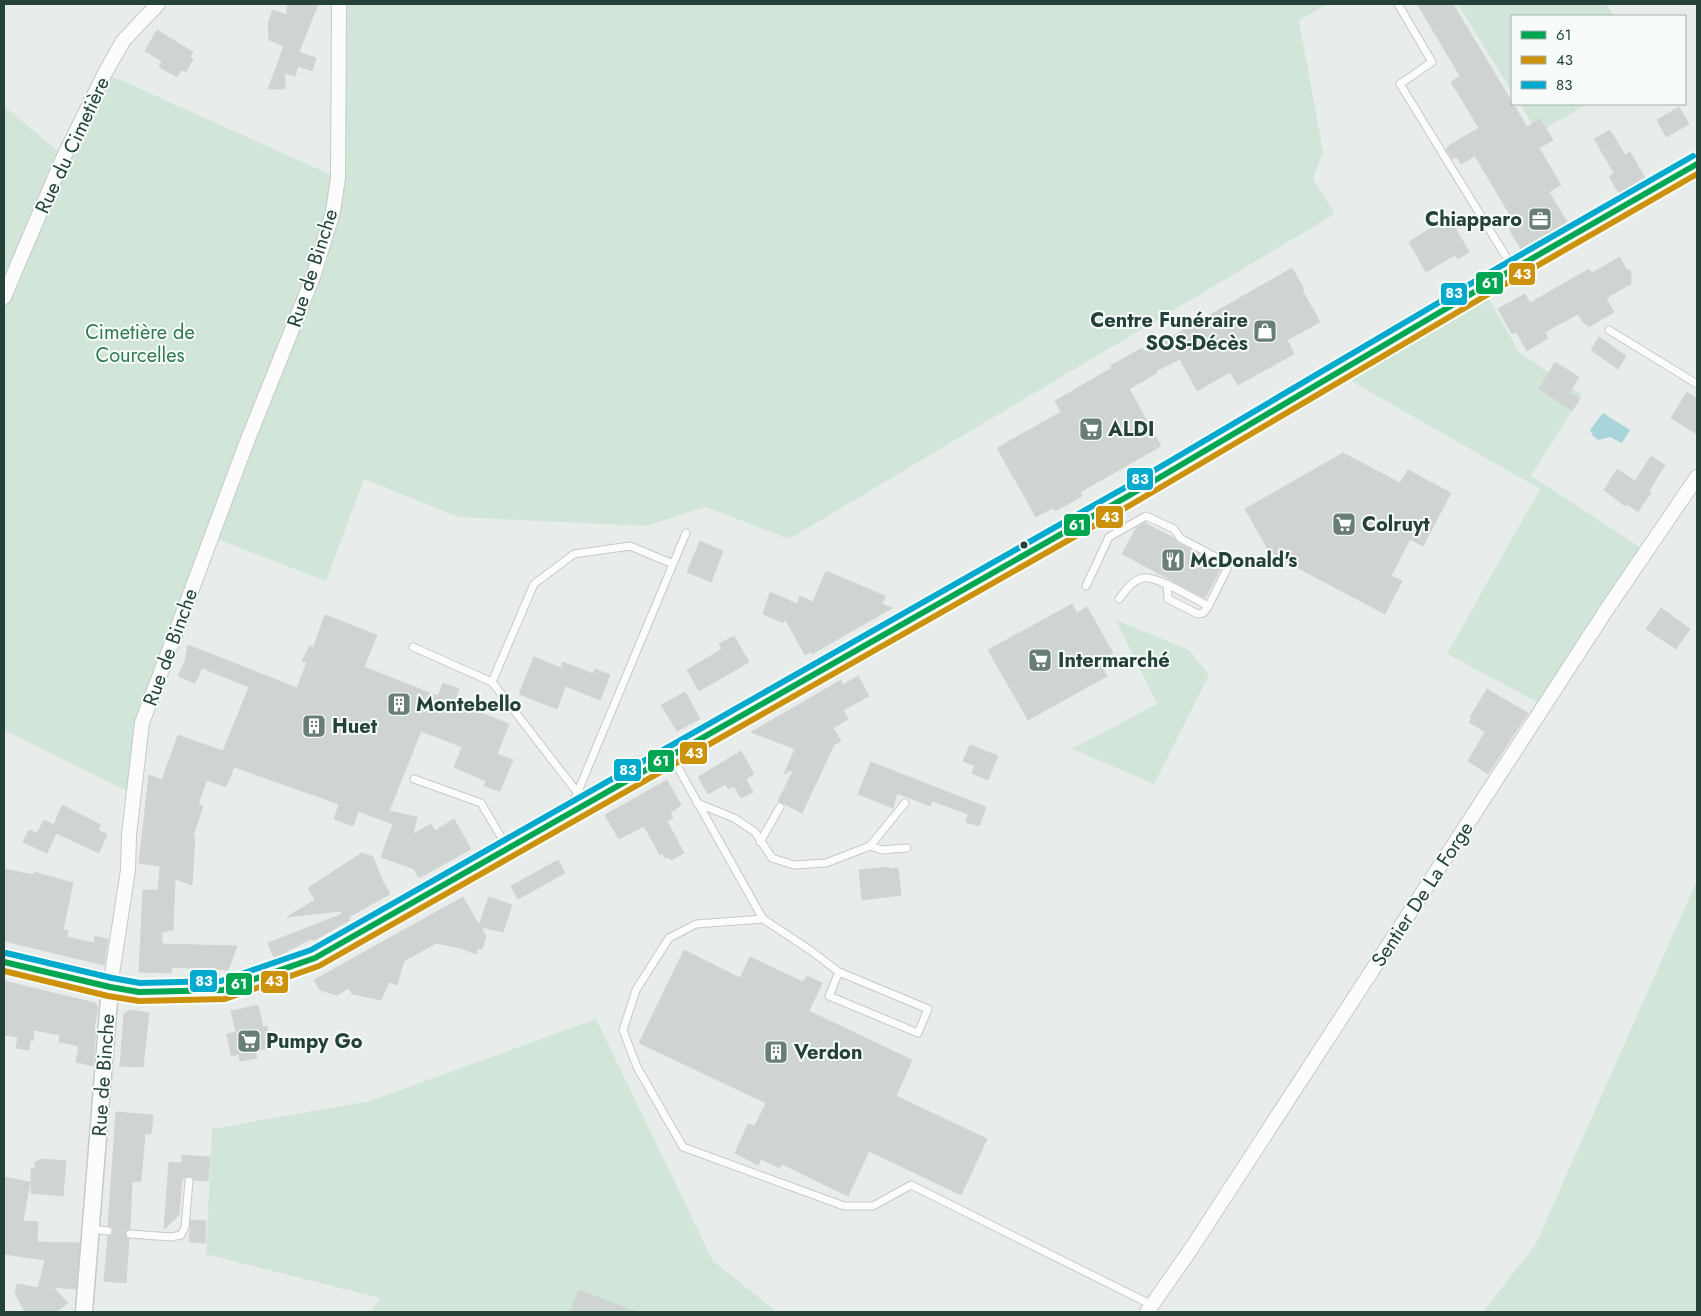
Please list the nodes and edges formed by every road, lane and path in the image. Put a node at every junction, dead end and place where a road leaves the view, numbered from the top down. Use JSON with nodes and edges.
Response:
{"nodes":[{"id":1,"x":158,"y":4,"type":"edge"},
{"id":2,"x":339,"y":4,"type":"edge"},
{"id":3,"x":1398,"y":4,"type":"edge"},
{"id":4,"x":1697,"y":164,"type":"edge"},
{"id":5,"x":1513,"y":269,"type":"junction"},
{"id":6,"x":4,"y":297,"type":"edge"},
{"id":7,"x":1608,"y":330,"type":"dead end"},
{"id":8,"x":1697,"y":384,"type":"edge"},
{"id":9,"x":1697,"y":477,"type":"edge"},
{"id":10,"x":686,"y":533,"type":"dead end"},
{"id":11,"x":673,"y":564,"type":"junction"},
{"id":12,"x":1166,"y":584,"type":"junction"},
{"id":13,"x":1086,"y":586,"type":"dead end"},
{"id":14,"x":1120,"y":599,"type":"dead end"},
{"id":15,"x":1208,"y":606,"type":"junction"},
{"id":16,"x":413,"y":647,"type":"dead end"},
{"id":17,"x":492,"y":682,"type":"junction"},
{"id":18,"x":671,"y":756,"type":"junction"},
{"id":19,"x":414,"y":779,"type":"dead end"},
{"id":20,"x":577,"y":792,"type":"junction"},
{"id":21,"x":697,"y":803,"type":"junction"},
{"id":22,"x":905,"y":803,"type":"dead end"},
{"id":23,"x":780,"y":808,"type":"dead end"},
{"id":24,"x":569,"y":812,"type":"junction"},
{"id":25,"x":760,"y":842,"type":"junction"},
{"id":26,"x":870,"y":846,"type":"junction"},
{"id":27,"x":507,"y":847,"type":"junction"},
{"id":28,"x":907,"y":848,"type":"dead end"},
{"id":29,"x":763,"y":919,"type":"junction"},
{"id":30,"x":4,"y":962,"type":"edge"},
{"id":31,"x":839,"y":972,"type":"junction"},
{"id":32,"x":110,"y":987,"type":"junction"},
{"id":33,"x":189,"y":1181,"type":"dead end"},
{"id":34,"x":92,"y":1229,"type":"junction"},
{"id":35,"x":108,"y":1231,"type":"dead end"},
{"id":36,"x":130,"y":1234,"type":"dead end"},
{"id":37,"x":1150,"y":1309,"type":"edge"},
{"id":38,"x":84,"y":1312,"type":"edge"}],
"edges":[{"from":1,"to":6,"type":"street","name":"Rue du Cimetière"},
{"from":2,"to":32,"type":"street","name":"Rue de Binche"},
{"from":3,"to":5,"type":"lane"},
{"from":4,"to":5,"type":"main road"},
{"from":5,"to":18,"type":"main road"},
{"from":7,"to":8,"type":"lane"},
{"from":9,"to":37,"type":"street","name":"Sentier De La Forge"},
{"from":10,"to":11,"type":"lane"},
{"from":11,"to":17,"type":"lane"},
{"from":11,"to":20,"type":"lane"},
{"from":12,"to":14,"type":"lane"},
{"from":12,"to":15,"type":"lane"},
{"from":12,"to":15,"type":"lane"},
{"from":13,"to":15,"type":"lane"},
{"from":16,"to":17,"type":"lane"},
{"from":17,"to":20,"type":"lane"},
{"from":18,"to":21,"type":"lane"},
{"from":18,"to":24,"type":"main road"},
{"from":19,"to":27,"type":"lane"},
{"from":20,"to":24,"type":"lane"},
{"from":21,"to":25,"type":"lane"},
{"from":21,"to":29,"type":"lane"},
{"from":22,"to":26,"type":"lane"},
{"from":23,"to":25,"type":"lane"},
{"from":24,"to":27,"type":"main road"},
{"from":25,"to":26,"type":"lane"},
{"from":26,"to":28,"type":"lane"},
{"from":27,"to":32,"type":"main road"},
{"from":29,"to":31,"type":"lane"},
{"from":29,"to":37,"type":"lane"},
{"from":30,"to":32,"type":"main road"},
{"from":31,"to":31,"type":"lane"},
{"from":32,"to":34,"type":"street","name":"Rue de Binche"},
{"from":33,"to":36,"type":"lane"},
{"from":34,"to":35,"type":"lane"},
{"from":34,"to":38,"type":"street","name":"Rue de Binche"}]}
